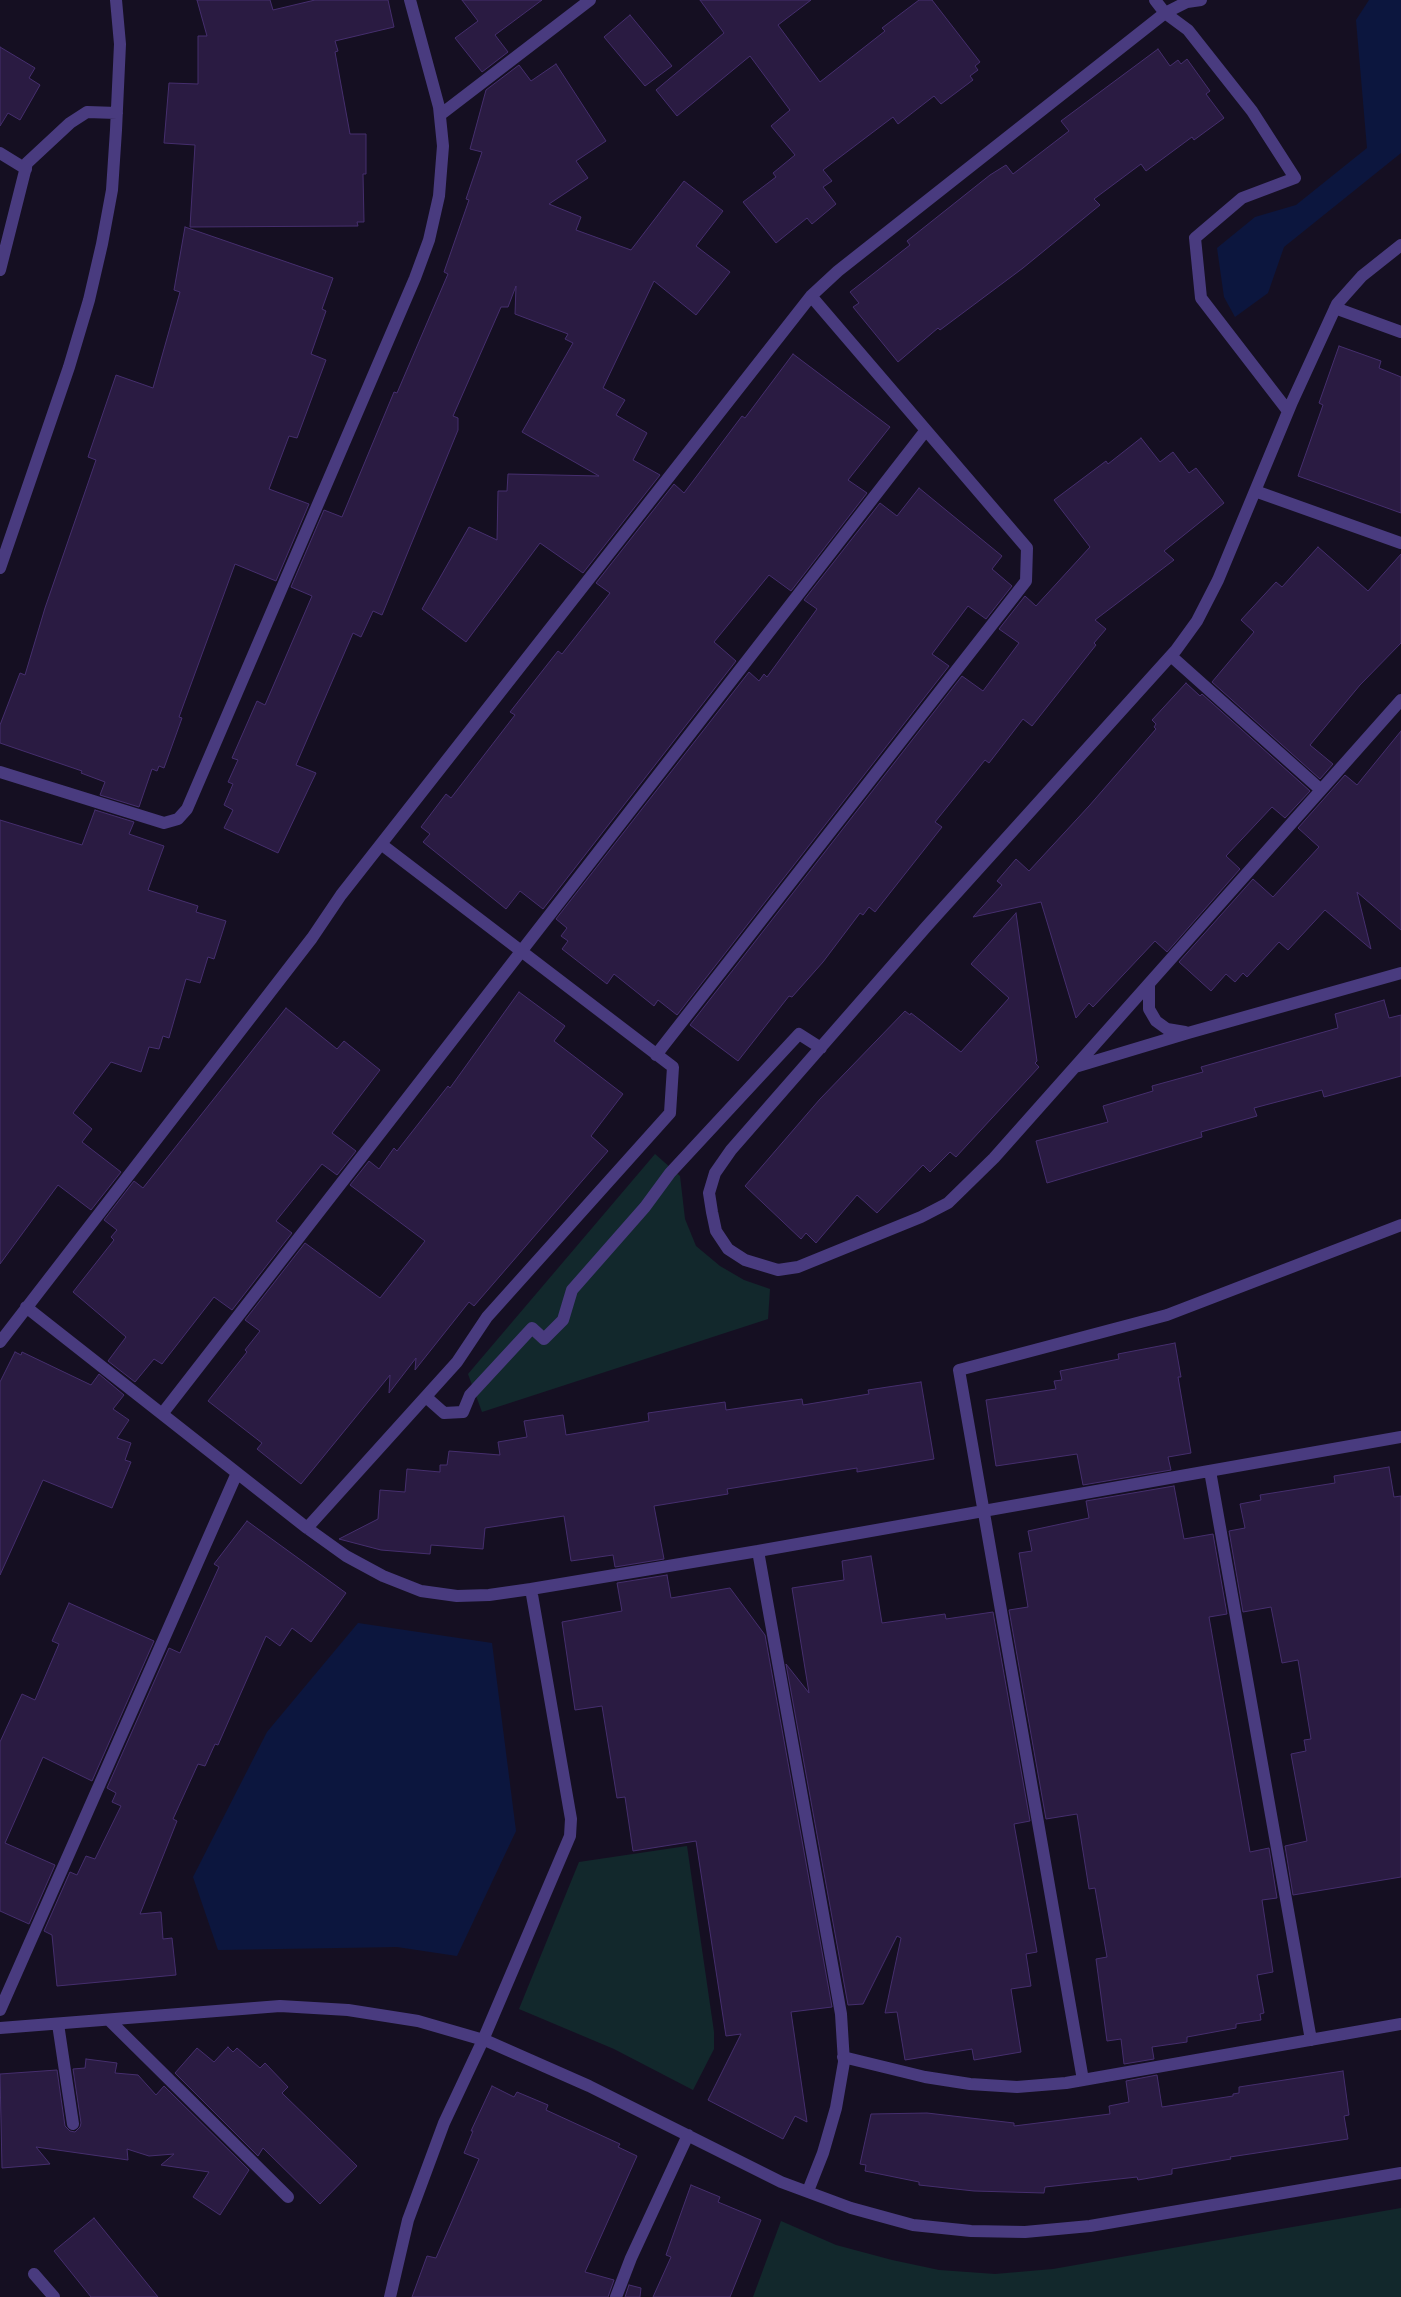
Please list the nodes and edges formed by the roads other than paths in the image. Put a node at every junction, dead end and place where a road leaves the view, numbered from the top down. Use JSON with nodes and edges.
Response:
{"nodes":[{"id":1,"x":116,"y":0,"type":"edge"},
{"id":2,"x":410,"y":0,"type":"edge"},
{"id":3,"x":590,"y":0,"type":"edge"},
{"id":4,"x":1155,"y":0,"type":"edge"},
{"id":5,"x":1201,"y":0,"type":"edge"},
{"id":6,"x":1165,"y":13,"type":"junction"},
{"id":7,"x":117,"y":113,"type":"junction"},
{"id":8,"x":440,"y":115,"type":"junction"},
{"id":9,"x":0,"y":153,"type":"edge"},
{"id":10,"x":26,"y":169,"type":"junction"},
{"id":11,"x":1401,"y":245,"type":"edge"},
{"id":12,"x":0,"y":270,"type":"edge"},
{"id":13,"x":811,"y":296,"type":"junction"},
{"id":14,"x":1335,"y":308,"type":"junction"},
{"id":15,"x":1401,"y":332,"type":"edge"},
{"id":16,"x":1288,"y":412,"type":"junction"},
{"id":17,"x":926,"y":430,"type":"junction"},
{"id":18,"x":1255,"y":491,"type":"junction"},
{"id":19,"x":1401,"y":543,"type":"edge"},
{"id":20,"x":0,"y":568,"type":"edge"},
{"id":21,"x":1171,"y":656,"type":"junction"},
{"id":22,"x":1401,"y":700,"type":"edge"},
{"id":23,"x":0,"y":772,"type":"edge"},
{"id":24,"x":1321,"y":790,"type":"junction"},
{"id":25,"x":381,"y":844,"type":"junction"},
{"id":26,"x":521,"y":951,"type":"junction"},
{"id":27,"x":1401,"y":973,"type":"edge"},
{"id":28,"x":1149,"y":985,"type":"junction"},
{"id":29,"x":1188,"y":1033,"type":"junction"},
{"id":30,"x":821,"y":1048,"type":"junction"},
{"id":31,"x":656,"y":1055,"type":"junction"},
{"id":32,"x":1075,"y":1067,"type":"junction"},
{"id":33,"x":1401,"y":1225,"type":"edge"},
{"id":34,"x":26,"y":1307,"type":"junction"},
{"id":35,"x":0,"y":1342,"type":"edge"},
{"id":36,"x":426,"y":1397,"type":"junction"},
{"id":37,"x":162,"y":1414,"type":"junction"},
{"id":38,"x":1401,"y":1437,"type":"edge"},
{"id":39,"x":1210,"y":1471,"type":"junction"},
{"id":40,"x":237,"y":1473,"type":"junction"},
{"id":41,"x":984,"y":1511,"type":"junction"},
{"id":42,"x":307,"y":1528,"type":"junction"},
{"id":43,"x":758,"y":1551,"type":"junction"},
{"id":44,"x":530,"y":1589,"type":"junction"},
{"id":45,"x":0,"y":2010,"type":"edge"},
{"id":46,"x":109,"y":2020,"type":"junction"},
{"id":47,"x":58,"y":2024,"type":"junction"},
{"id":48,"x":1401,"y":2024,"type":"edge"},
{"id":49,"x":0,"y":2028,"type":"edge"},
{"id":50,"x":483,"y":2040,"type":"junction"},
{"id":51,"x":1311,"y":2040,"type":"junction"},
{"id":52,"x":843,"y":2057,"type":"junction"},
{"id":53,"x":1083,"y":2080,"type":"junction"},
{"id":54,"x":73,"y":2124,"type":"dead end"},
{"id":55,"x":688,"y":2135,"type":"junction"},
{"id":56,"x":1401,"y":2173,"type":"edge"},
{"id":57,"x":808,"y":2191,"type":"junction"},
{"id":58,"x":288,"y":2197,"type":"dead end"},
{"id":59,"x":34,"y":2274,"type":"dead end"},
{"id":60,"x":54,"y":2297,"type":"edge"},
{"id":61,"x":390,"y":2297,"type":"edge"},
{"id":62,"x":616,"y":2297,"type":"edge"}],
"edges":[{"from":1,"to":7,"type":"street"},
{"from":2,"to":8,"type":"street"},
{"from":3,"to":8,"type":"street"},
{"from":4,"to":6,"type":"street"},
{"from":5,"to":6,"type":"street"},
{"from":6,"to":13,"type":"street"},
{"from":6,"to":16,"type":"street"},
{"from":7,"to":10,"type":"street"},
{"from":7,"to":20,"type":"street"},
{"from":8,"to":23,"type":"street"},
{"from":9,"to":10,"type":"street"},
{"from":10,"to":12,"type":"street"},
{"from":11,"to":14,"type":"street"},
{"from":13,"to":17,"type":"street"},
{"from":13,"to":25,"type":"street"},
{"from":14,"to":15,"type":"street"},
{"from":14,"to":16,"type":"street"},
{"from":16,"to":18,"type":"street"},
{"from":17,"to":26,"type":"street"},
{"from":17,"to":31,"type":"street"},
{"from":18,"to":19,"type":"street"},
{"from":18,"to":21,"type":"street"},
{"from":21,"to":24,"type":"street"},
{"from":21,"to":30,"type":"street"},
{"from":22,"to":24,"type":"street"},
{"from":24,"to":28,"type":"street"},
{"from":25,"to":26,"type":"street"},
{"from":25,"to":34,"type":"street"},
{"from":26,"to":31,"type":"street"},
{"from":26,"to":37,"type":"street"},
{"from":27,"to":29,"type":"street"},
{"from":28,"to":29,"type":"street"},
{"from":28,"to":32,"type":"street"},
{"from":29,"to":32,"type":"street"},
{"from":30,"to":32,"type":"street"},
{"from":30,"to":36,"type":"street"},
{"from":31,"to":36,"type":"street"},
{"from":33,"to":41,"type":"street"},
{"from":34,"to":35,"type":"street"},
{"from":34,"to":37,"type":"street"},
{"from":36,"to":42,"type":"street"},
{"from":37,"to":40,"type":"street"},
{"from":38,"to":39,"type":"street"},
{"from":39,"to":41,"type":"street"},
{"from":39,"to":51,"type":"street"},
{"from":40,"to":42,"type":"street"},
{"from":40,"to":45,"type":"street"},
{"from":41,"to":43,"type":"street"},
{"from":41,"to":53,"type":"street"},
{"from":42,"to":44,"type":"street"},
{"from":43,"to":44,"type":"street"},
{"from":43,"to":52,"type":"street"},
{"from":44,"to":50,"type":"street"},
{"from":46,"to":47,"type":"street"},
{"from":46,"to":50,"type":"street"},
{"from":46,"to":58,"type":"street"},
{"from":47,"to":49,"type":"street"},
{"from":47,"to":54,"type":"street"},
{"from":48,"to":51,"type":"street"},
{"from":50,"to":55,"type":"street"},
{"from":50,"to":61,"type":"street"},
{"from":51,"to":53,"type":"street"},
{"from":52,"to":53,"type":"street"},
{"from":52,"to":57,"type":"street"},
{"from":55,"to":57,"type":"street"},
{"from":55,"to":62,"type":"street"},
{"from":56,"to":57,"type":"street"},
{"from":59,"to":60,"type":"street"}]}
